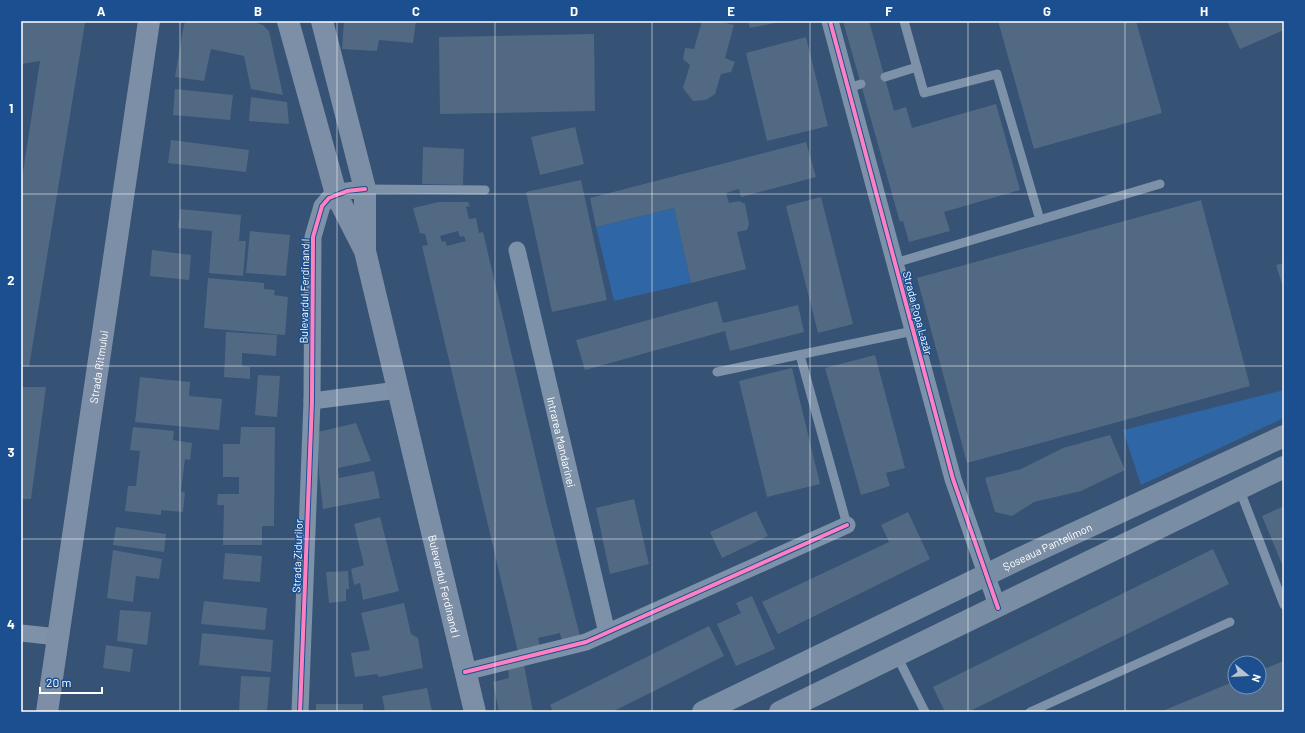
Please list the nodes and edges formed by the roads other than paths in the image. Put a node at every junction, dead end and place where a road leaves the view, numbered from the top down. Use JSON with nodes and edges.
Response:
{"nodes":[{"id":1,"x":149,"y":21,"type":"edge"},
{"id":2,"x":288,"y":21,"type":"edge"},
{"id":3,"x":322,"y":21,"type":"edge"},
{"id":4,"x":830,"y":21,"type":"edge"},
{"id":5,"x":904,"y":21,"type":"edge"},
{"id":6,"x":917,"y":67,"type":"junction"},
{"id":7,"x":885,"y":77,"type":"dead end"},
{"id":8,"x":1160,"y":184,"type":"dead end"},
{"id":9,"x":365,"y":189,"type":"junction"},
{"id":10,"x":485,"y":190,"type":"dead end"},
{"id":11,"x":336,"y":194,"type":"junction"},
{"id":12,"x":1040,"y":220,"type":"junction"},
{"id":13,"x":517,"y":250,"type":"dead end"},
{"id":14,"x":365,"y":251,"type":"junction"},
{"id":15,"x":895,"y":263,"type":"junction"},
{"id":16,"x":913,"y":331,"type":"junction"},
{"id":17,"x":800,"y":355,"type":"junction"},
{"id":18,"x":717,"y":372,"type":"dead end"},
{"id":19,"x":398,"y":390,"type":"junction"},
{"id":20,"x":312,"y":401,"type":"junction"},
{"id":21,"x":1284,"y":436,"type":"edge"},
{"id":22,"x":1284,"y":467,"type":"edge"},
{"id":23,"x":1239,"y":488,"type":"junction"},
{"id":24,"x":847,"y":525,"type":"joint"},
{"id":25,"x":985,"y":575,"type":"junction"},
{"id":26,"x":1284,"y":605,"type":"edge"},
{"id":27,"x":998,"y":608,"type":"junction"},
{"id":28,"x":1230,"y":622,"type":"dead end"},
{"id":29,"x":21,"y":633,"type":"edge"},
{"id":30,"x":607,"y":633,"type":"junction"},
{"id":31,"x":58,"y":637,"type":"junction"},
{"id":32,"x":897,"y":656,"type":"junction"},
{"id":33,"x":465,"y":672,"type":"junction"},
{"id":34,"x":47,"y":712,"type":"edge"},
{"id":35,"x":300,"y":712,"type":"edge"},
{"id":36,"x":475,"y":712,"type":"edge"},
{"id":37,"x":703,"y":712,"type":"edge"},
{"id":38,"x":780,"y":712,"type":"edge"},
{"id":39,"x":925,"y":712,"type":"edge"},
{"id":40,"x":1030,"y":712,"type":"edge"}],
"edges":[{"from":1,"to":31,"type":"main road","name":"Strada Ritmului"},
{"from":2,"to":11,"type":"main road","name":"Bulevardul Ferdinand I"},
{"from":3,"to":9,"type":"main road","name":"Bulevardul Ferdinand I"},
{"from":4,"to":15,"type":"street","name":"Strada Popa Lazăr"},
{"from":5,"to":6,"type":"lane"},
{"from":6,"to":7,"type":"lane"},
{"from":6,"to":12,"type":"lane"},
{"from":8,"to":12,"type":"lane"},
{"from":9,"to":10,"type":"lane"},
{"from":9,"to":11,"type":"street"},
{"from":9,"to":14,"type":"main road","name":"Bulevardul Ferdinand I"},
{"from":11,"to":14,"type":"main road","name":"Bulevardul Ferdinand I"},
{"from":11,"to":20,"type":"street","name":"Bulevardul Ferdinand I"},
{"from":12,"to":15,"type":"lane"},
{"from":13,"to":30,"type":"street","name":"Intrarea Mandarinei"},
{"from":14,"to":19,"type":"main road","name":"Bulevardul Ferdinand I"},
{"from":15,"to":16,"type":"street","name":"Strada Popa Lazăr"},
{"from":16,"to":17,"type":"lane"},
{"from":16,"to":25,"type":"street","name":"Strada Popa Lazăr"},
{"from":17,"to":18,"type":"lane"},
{"from":17,"to":24,"type":"lane"},
{"from":19,"to":20,"type":"street"},
{"from":19,"to":33,"type":"main road","name":"Bulevardul Ferdinand I"},
{"from":20,"to":35,"type":"street","name":"Strada Zidurilor"},
{"from":21,"to":25,"type":"main road","name":"Șoseaua Pantelimon"},
{"from":22,"to":23,"type":"main road"},
{"from":23,"to":26,"type":"lane"},
{"from":23,"to":27,"type":"main road"},
{"from":24,"to":30,"type":"street"},
{"from":25,"to":27,"type":"street","name":"Strada Popa Lazăr"},
{"from":25,"to":37,"type":"main road","name":"Șoseaua Pantelimon"},
{"from":27,"to":32,"type":"main road"},
{"from":28,"to":40,"type":"lane"},
{"from":29,"to":31,"type":"street"},
{"from":30,"to":33,"type":"street"},
{"from":31,"to":34,"type":"main road","name":"Strada Ritmului"},
{"from":32,"to":38,"type":"main road"},
{"from":32,"to":39,"type":"lane"},
{"from":33,"to":36,"type":"main road","name":"Bulevardul Ferdinand I"}]}
